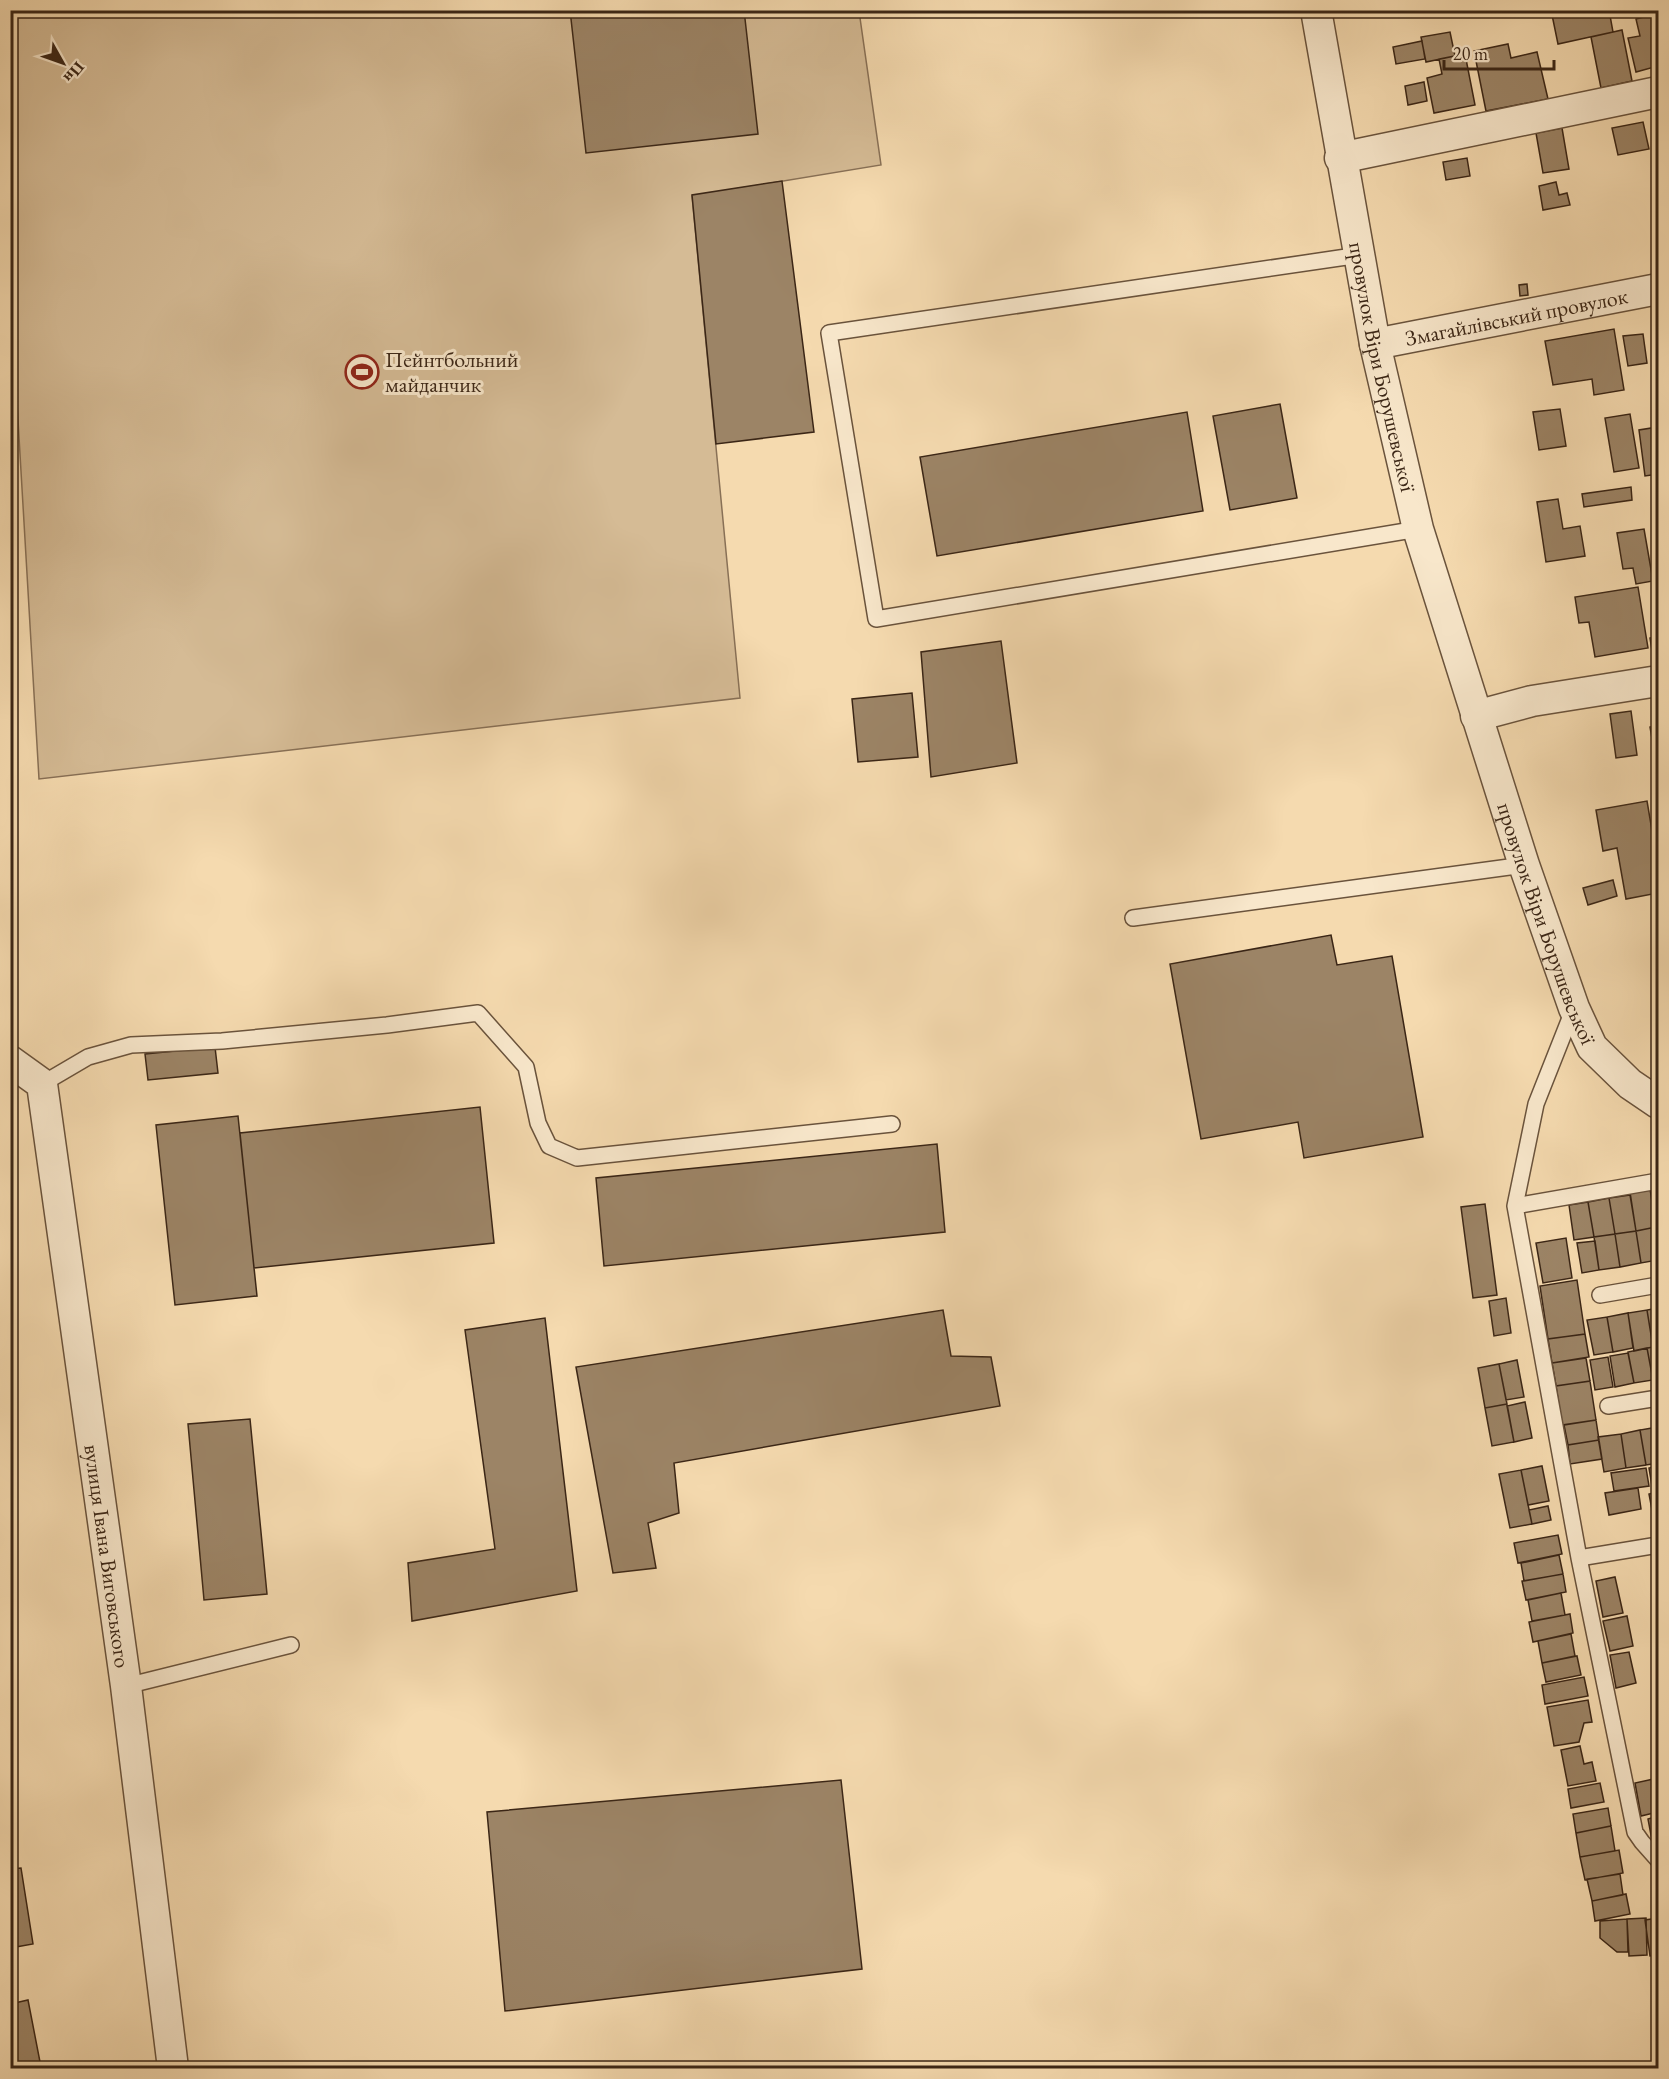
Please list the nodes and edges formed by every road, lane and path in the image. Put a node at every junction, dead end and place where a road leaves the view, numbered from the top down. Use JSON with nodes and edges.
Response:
{"nodes":[{"id":1,"x":1316,"y":10,"type":"edge"},
{"id":2,"x":1659,"y":92,"type":"edge"},
{"id":3,"x":1340,"y":158,"type":"junction"},
{"id":4,"x":1360,"y":255,"type":"junction"},
{"id":5,"x":1659,"y":290,"type":"edge"},
{"id":6,"x":1374,"y":344,"type":"junction"},
{"id":7,"x":1418,"y":529,"type":"junction"},
{"id":8,"x":1659,"y":681,"type":"edge"},
{"id":9,"x":1476,"y":716,"type":"junction"},
{"id":10,"x":1524,"y":865,"type":"junction"},
{"id":11,"x":1133,"y":918,"type":"dead end"},
{"id":12,"x":1574,"y":1008,"type":"junction"},
{"id":13,"x":10,"y":1061,"type":"edge"},
{"id":14,"x":42,"y":1084,"type":"junction"},
{"id":15,"x":1659,"y":1103,"type":"edge"},
{"id":16,"x":892,"y":1124,"type":"dead end"},
{"id":17,"x":1659,"y":1181,"type":"edge"},
{"id":18,"x":1515,"y":1206,"type":"junction"},
{"id":19,"x":1659,"y":1285,"type":"edge"},
{"id":20,"x":1600,"y":1295,"type":"dead end"},
{"id":21,"x":1659,"y":1398,"type":"edge"},
{"id":22,"x":1608,"y":1406,"type":"dead end"},
{"id":23,"x":1659,"y":1545,"type":"edge"},
{"id":24,"x":1579,"y":1558,"type":"junction"},
{"id":25,"x":291,"y":1645,"type":"dead end"},
{"id":26,"x":126,"y":1686,"type":"junction"},
{"id":27,"x":1659,"y":1860,"type":"edge"},
{"id":28,"x":173,"y":2068,"type":"edge"}],
"edges":[{"from":1,"to":3,"type":"street","name":"провулок Віри Борушевської"},
{"from":2,"to":3,"type":"street"},
{"from":3,"to":4,"type":"street","name":"провулок Віри Борушевської"},
{"from":4,"to":6,"type":"street","name":"провулок Віри Борушевської"},
{"from":4,"to":7,"type":"lane"},
{"from":5,"to":6,"type":"street","name":"Змагайлівський провулок"},
{"from":6,"to":7,"type":"street","name":"провулок Віри Борушевської"},
{"from":7,"to":9,"type":"street","name":"провулок Віри Борушевської"},
{"from":8,"to":9,"type":"street"},
{"from":9,"to":10,"type":"street","name":"провулок Віри Борушевської"},
{"from":10,"to":11,"type":"lane"},
{"from":10,"to":12,"type":"street","name":"провулок Віри Борушевської"},
{"from":12,"to":15,"type":"street","name":"провулок Віри Борушевської"},
{"from":12,"to":18,"type":"lane"},
{"from":13,"to":14,"type":"street"},
{"from":14,"to":16,"type":"lane"},
{"from":14,"to":26,"type":"street","name":"вулиця Івана Виговського"},
{"from":17,"to":18,"type":"lane"},
{"from":18,"to":24,"type":"lane"},
{"from":19,"to":20,"type":"lane"},
{"from":21,"to":22,"type":"lane"},
{"from":23,"to":24,"type":"lane"},
{"from":24,"to":27,"type":"lane"},
{"from":25,"to":26,"type":"lane"},
{"from":26,"to":28,"type":"street","name":"вулиця Івана Виговського"}]}
